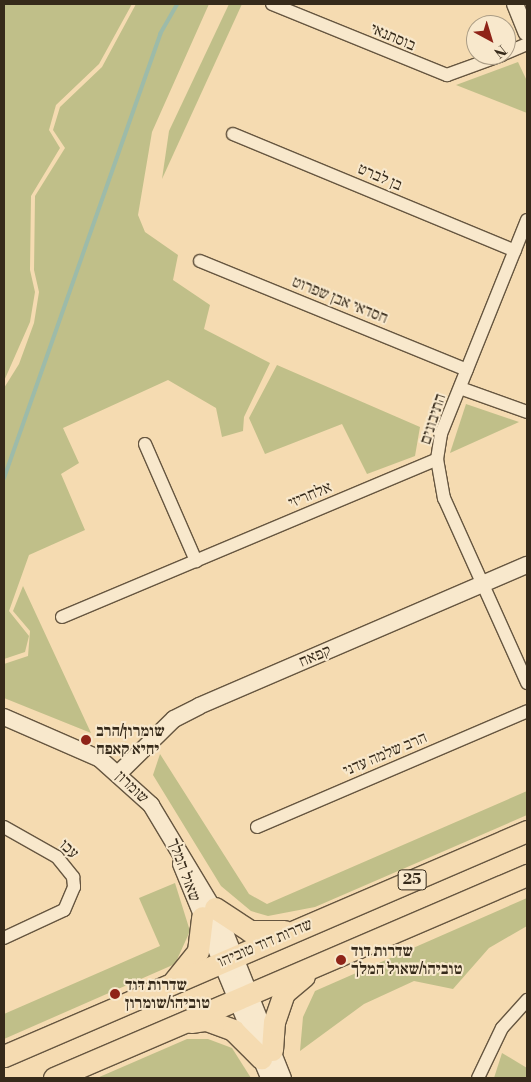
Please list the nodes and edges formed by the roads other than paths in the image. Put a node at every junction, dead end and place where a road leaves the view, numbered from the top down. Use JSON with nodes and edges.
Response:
{"nodes":[{"id":1,"x":272,"y":4,"type":"edge"},
{"id":2,"x":515,"y":4,"type":"edge"},
{"id":3,"x":527,"y":33,"type":"edge"},
{"id":4,"x":474,"y":65,"type":"edge"},
{"id":5,"x":233,"y":134,"type":"dead end"},
{"id":6,"x":527,"y":220,"type":"edge"},
{"id":7,"x":515,"y":250,"type":"junction"},
{"id":8,"x":200,"y":261,"type":"dead end"},
{"id":9,"x":467,"y":370,"type":"junction"},
{"id":10,"x":460,"y":388,"type":"junction"},
{"id":11,"x":527,"y":412,"type":"edge"},
{"id":12,"x":145,"y":444,"type":"dead end"},
{"id":13,"x":437,"y":459,"type":"junction"},
{"id":14,"x":196,"y":561,"type":"junction"},
{"id":15,"x":527,"y":565,"type":"edge"},
{"id":16,"x":481,"y":585,"type":"junction"},
{"id":17,"x":62,"y":617,"type":"dead end"},
{"id":18,"x":527,"y":683,"type":"edge"},
{"id":19,"x":527,"y":711,"type":"edge"},
{"id":20,"x":4,"y":717,"type":"edge"},
{"id":21,"x":119,"y":773,"type":"junction"},
{"id":22,"x":4,"y":827,"type":"edge"},
{"id":23,"x":256,"y":827,"type":"dead end"},
{"id":24,"x":170,"y":831,"type":"joint"},
{"id":25,"x":527,"y":831,"type":"edge"},
{"id":26,"x":527,"y":875,"type":"edge"},
{"id":27,"x":208,"y":913,"type":"junction"},
{"id":28,"x":297,"y":930,"type":"junction"},
{"id":29,"x":4,"y":938,"type":"edge"},
{"id":30,"x":229,"y":959,"type":"junction"},
{"id":31,"x":325,"y":962,"type":"junction"},
{"id":32,"x":173,"y":983,"type":"junction"},
{"id":33,"x":244,"y":997,"type":"junction"},
{"id":34,"x":527,"y":1000,"type":"edge"},
{"id":35,"x":183,"y":1023,"type":"junction"},
{"id":36,"x":267,"y":1054,"type":"junction"},
{"id":37,"x":4,"y":1056,"type":"edge"},
{"id":38,"x":54,"y":1078,"type":"edge"},
{"id":39,"x":269,"y":1078,"type":"edge"},
{"id":40,"x":283,"y":1078,"type":"edge"},
{"id":41,"x":478,"y":1078,"type":"edge"}],
"edges":[{"from":1,"to":4,"type":"street","name":"בוסתנאי"},
{"from":2,"to":3,"type":"street"},
{"from":5,"to":7,"type":"street","name":"בן לברט"},
{"from":6,"to":7,"type":"street","name":"התיבונים"},
{"from":7,"to":9,"type":"street","name":"התיבונים"},
{"from":8,"to":9,"type":"street","name":"חסדאי אבן שפרוט"},
{"from":9,"to":10,"type":"street","name":"התיבונים"},
{"from":10,"to":11,"type":"street"},
{"from":10,"to":13,"type":"street","name":"התיבונים"},
{"from":12,"to":14,"type":"street"},
{"from":13,"to":14,"type":"street","name":"אלחריזי"},
{"from":13,"to":16,"type":"street","name":"התיבונים"},
{"from":14,"to":17,"type":"street","name":"אלחריזי"},
{"from":15,"to":16,"type":"street","name":"קפאח"},
{"from":16,"to":18,"type":"street","name":"התיבונים"},
{"from":16,"to":21,"type":"street","name":"קפאח"},
{"from":19,"to":23,"type":"street","name":"הרב שלמה עדני"},
{"from":20,"to":21,"type":"street","name":"שומרון"},
{"from":21,"to":24,"type":"street","name":"שומרון"},
{"from":22,"to":29,"type":"street","name":"עכו"},
{"from":24,"to":27,"type":"street","name":"שאול המלך"},
{"from":25,"to":28,"type":"highway","name":"שדרות דוד טוביהו","number":"25"},
{"from":26,"to":31,"type":"highway","number":"25"},
{"from":27,"to":28,"type":"highway"},
{"from":27,"to":30,"type":"street","name":"שאול המלך"},
{"from":27,"to":32,"type":"highway"},
{"from":28,"to":30,"type":"highway","name":"שדרות דוד טוביהו","number":"25"},
{"from":30,"to":32,"type":"highway","name":"שדרות דוד טוביהו","number":"25"},
{"from":30,"to":33,"type":"street","name":"שאול המלך"},
{"from":31,"to":33,"type":"highway","number":"25"},
{"from":31,"to":36,"type":"highway"},
{"from":32,"to":37,"type":"highway","name":"שדרות דוד טוביהו","number":"25"},
{"from":33,"to":35,"type":"highway","number":"25"},
{"from":33,"to":36,"type":"street","name":"שאול המלך"},
{"from":34,"to":41,"type":"street"},
{"from":35,"to":36,"type":"highway"},
{"from":35,"to":38,"type":"highway","number":"25"},
{"from":36,"to":39,"type":"street","name":"שאול המלך"},
{"from":36,"to":40,"type":"street","name":"שאול המלך"}]}
